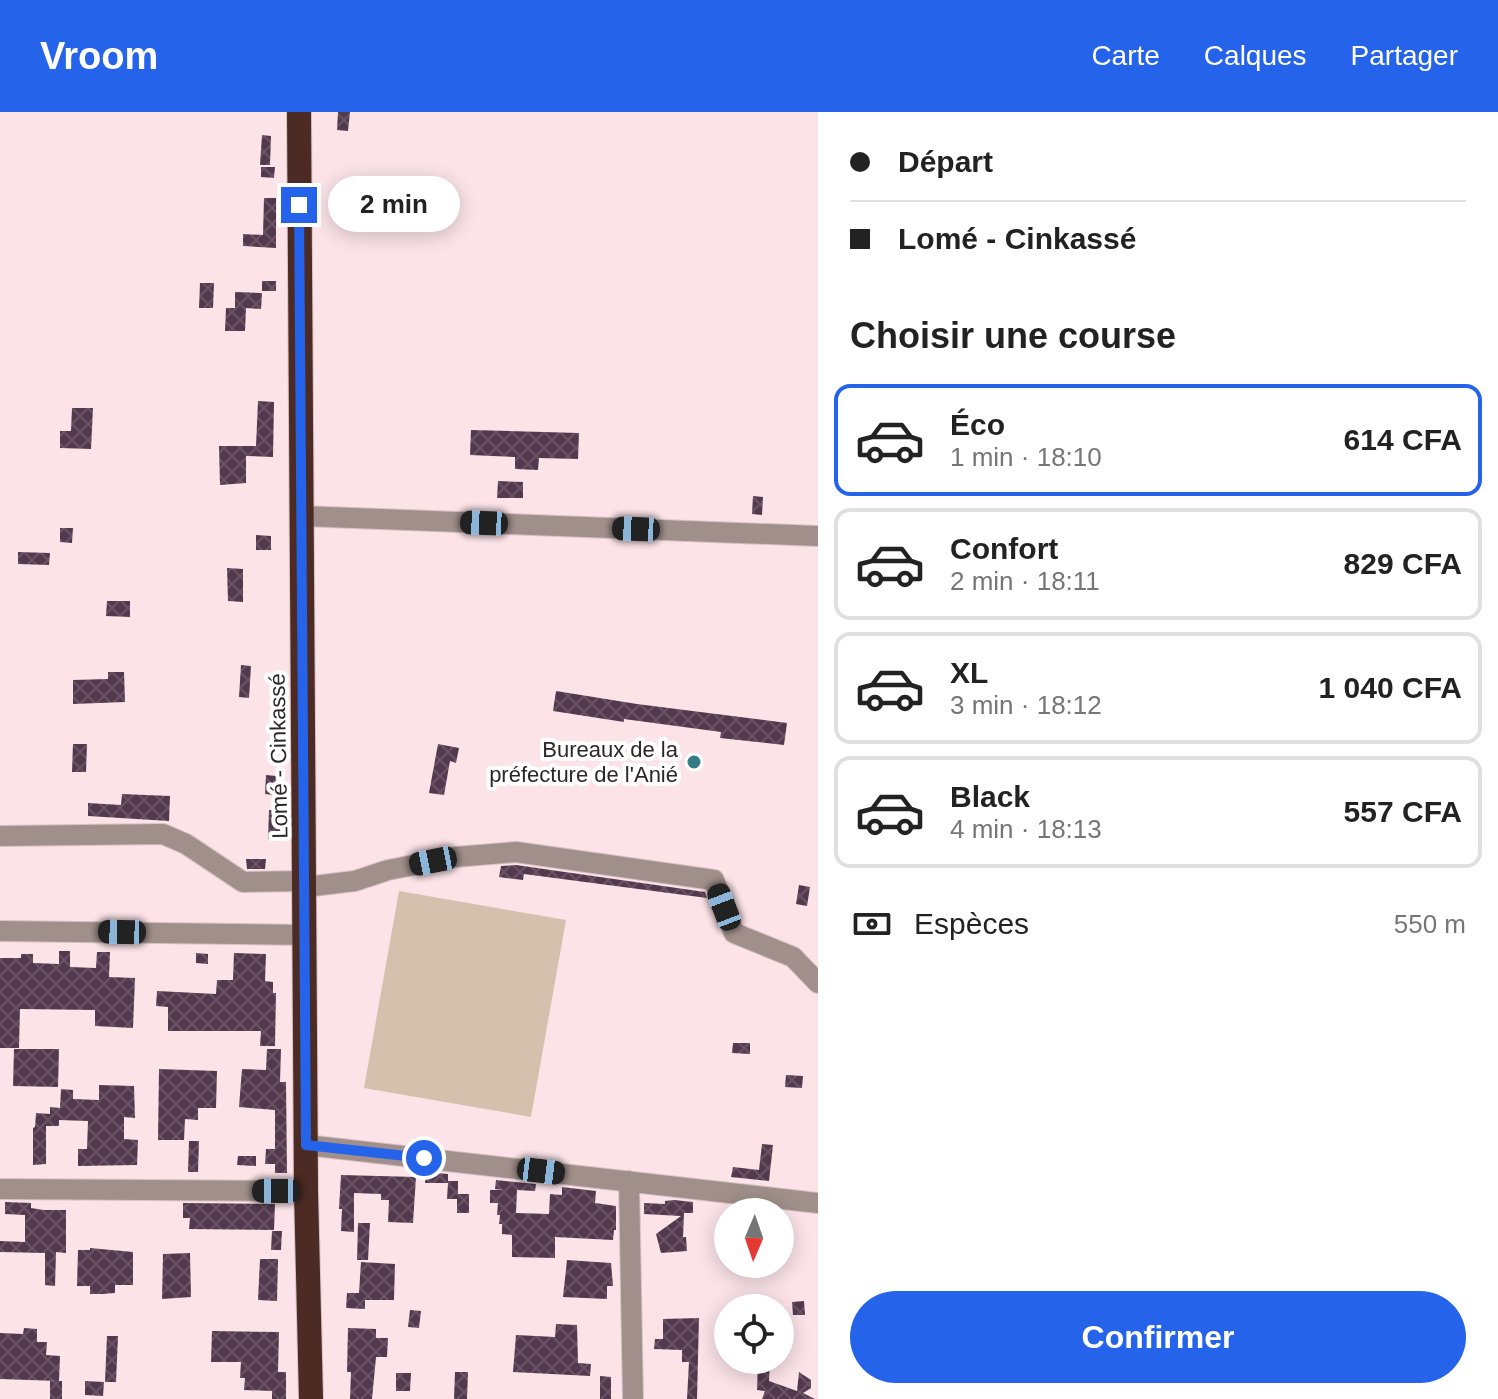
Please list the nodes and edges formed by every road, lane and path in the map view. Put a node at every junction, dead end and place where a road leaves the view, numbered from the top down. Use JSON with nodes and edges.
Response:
{"nodes":[{"id":1,"x":299,"y":112,"type":"edge"},
{"id":2,"x":302,"y":516,"type":"junction"},
{"id":3,"x":818,"y":536,"type":"edge"},
{"id":4,"x":0,"y":836,"type":"edge"},
{"id":5,"x":305,"y":884,"type":"junction"},
{"id":6,"x":0,"y":931,"type":"edge"},
{"id":7,"x":305,"y":935,"type":"junction"},
{"id":8,"x":818,"y":983,"type":"edge"},
{"id":9,"x":306,"y":1145,"type":"junction"},
{"id":10,"x":629,"y":1181,"type":"junction"},
{"id":11,"x":0,"y":1189,"type":"edge"},
{"id":12,"x":306,"y":1191,"type":"junction"},
{"id":13,"x":818,"y":1203,"type":"edge"},
{"id":14,"x":311,"y":1399,"type":"edge"},
{"id":15,"x":633,"y":1399,"type":"edge"}],
"edges":[{"from":1,"to":2,"type":"highway","name":"Lomé - Cinkassé"},
{"from":2,"to":3,"type":"street"},
{"from":2,"to":5,"type":"highway","name":"Lomé - Cinkassé"},
{"from":4,"to":5,"type":"street"},
{"from":5,"to":7,"type":"highway","name":"Lomé - Cinkassé"},
{"from":5,"to":8,"type":"street"},
{"from":6,"to":7,"type":"street"},
{"from":7,"to":9,"type":"highway","name":"Lomé - Cinkassé"},
{"from":9,"to":10,"type":"street"},
{"from":9,"to":12,"type":"highway","name":"Lomé - Cinkassé"},
{"from":10,"to":13,"type":"street"},
{"from":10,"to":15,"type":"street"},
{"from":11,"to":12,"type":"street"},
{"from":12,"to":14,"type":"highway","name":"Lomé - Cinkassé"}]}
